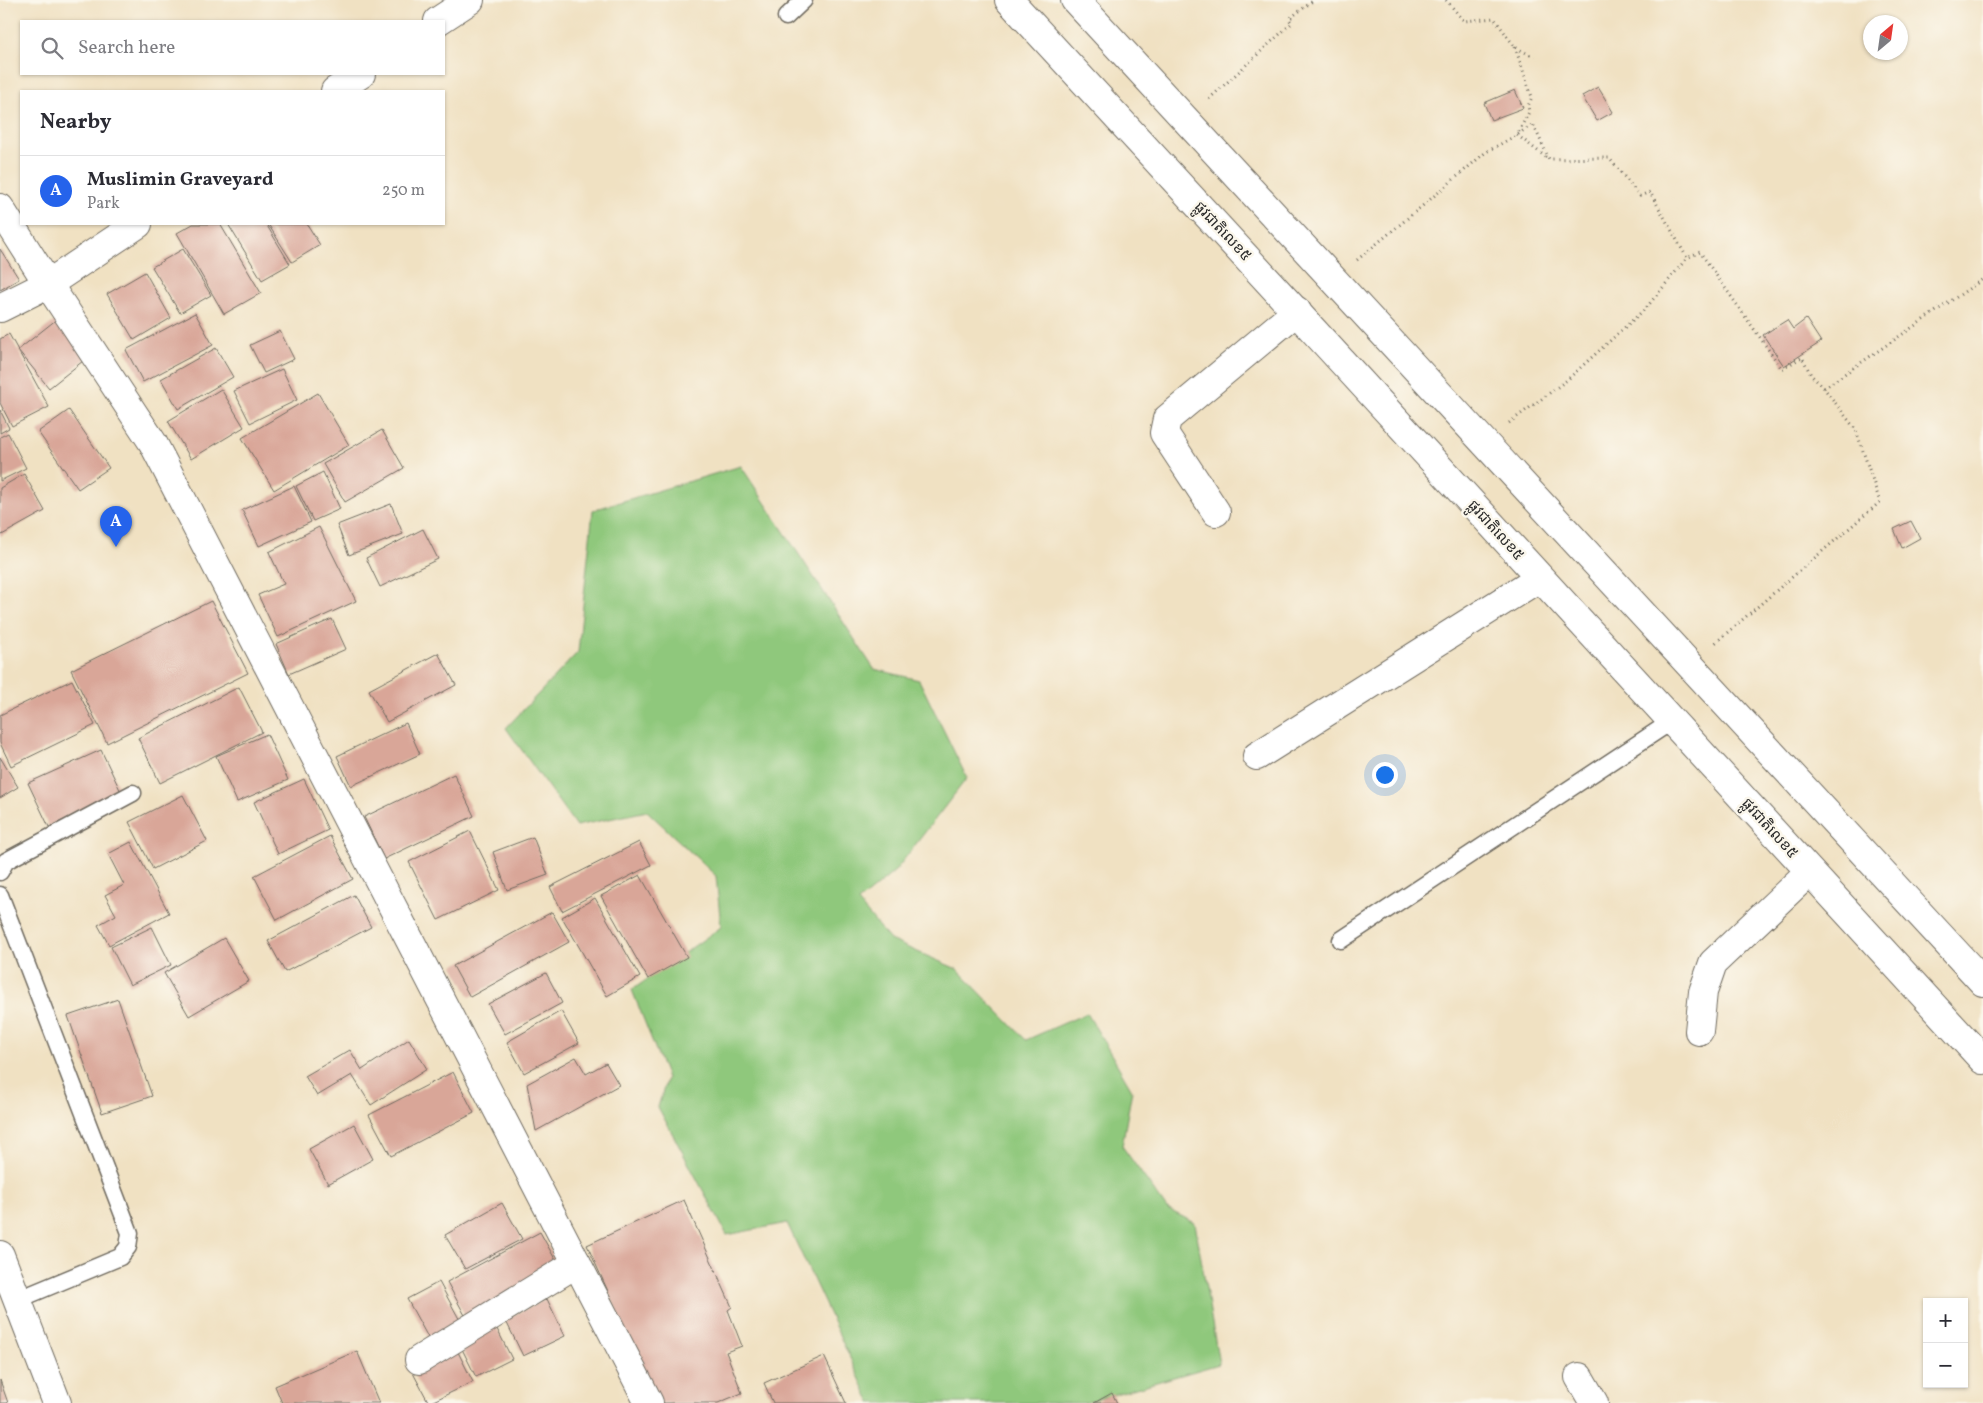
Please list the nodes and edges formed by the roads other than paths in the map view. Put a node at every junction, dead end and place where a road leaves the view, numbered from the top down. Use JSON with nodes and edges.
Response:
{"nodes":[{"id":1,"x":470,"y":0,"type":"edge"},
{"id":2,"x":804,"y":0,"type":"edge"},
{"id":3,"x":1009,"y":0,"type":"edge"},
{"id":4,"x":1075,"y":0,"type":"edge"},
{"id":5,"x":786,"y":17,"type":"dead end"},
{"id":6,"x":440,"y":20,"type":"edge"},
{"id":7,"x":359,"y":75,"type":"edge"},
{"id":8,"x":336,"y":90,"type":"edge"},
{"id":9,"x":0,"y":208,"type":"edge"},
{"id":10,"x":136,"y":225,"type":"edge"},
{"id":11,"x":48,"y":284,"type":"junction"},
{"id":12,"x":0,"y":308,"type":"edge"},
{"id":13,"x":1297,"y":311,"type":"junction"},
{"id":14,"x":1216,"y":512,"type":"dead end"},
{"id":15,"x":1539,"y":578,"type":"junction"},
{"id":16,"x":1672,"y":721,"type":"junction"},
{"id":17,"x":1257,"y":756,"type":"dead end"},
{"id":18,"x":133,"y":793,"type":"dead end"},
{"id":19,"x":0,"y":872,"type":"edge"},
{"id":20,"x":1809,"y":872,"type":"junction"},
{"id":21,"x":0,"y":895,"type":"edge"},
{"id":22,"x":1341,"y":940,"type":"dead end"},
{"id":23,"x":1983,"y":982,"type":"edge"},
{"id":24,"x":1699,"y":1031,"type":"dead end"},
{"id":25,"x":1983,"y":1060,"type":"edge"},
{"id":26,"x":1,"y":1263,"type":"edge"},
{"id":27,"x":577,"y":1264,"type":"junction"},
{"id":28,"x":17,"y":1300,"type":"junction"},
{"id":29,"x":419,"y":1360,"type":"dead end"},
{"id":30,"x":1579,"y":1378,"type":"dead end"},
{"id":31,"x":57,"y":1403,"type":"edge"},
{"id":32,"x":650,"y":1403,"type":"edge"},
{"id":33,"x":1594,"y":1403,"type":"edge"}],
"edges":[{"from":1,"to":6,"type":"main road"},
{"from":2,"to":5,"type":"lane"},
{"from":3,"to":13,"type":"main road","name":"ផ្លូវជាតិលេខ៥"},
{"from":4,"to":23,"type":"main road"},
{"from":7,"to":8,"type":"main road"},
{"from":9,"to":11,"type":"main road"},
{"from":10,"to":11,"type":"main road"},
{"from":11,"to":12,"type":"main road"},
{"from":11,"to":27,"type":"main road"},
{"from":13,"to":14,"type":"main road"},
{"from":13,"to":15,"type":"main road","name":"ផ្លូវជាតិលេខ៥"},
{"from":15,"to":16,"type":"main road","name":"ផ្លូវជាតិលេខ៥"},
{"from":15,"to":17,"type":"main road"},
{"from":16,"to":20,"type":"main road","name":"ផ្លូវជាតិលេខ៥"},
{"from":16,"to":22,"type":"lane"},
{"from":18,"to":19,"type":"lane"},
{"from":20,"to":24,"type":"main road"},
{"from":20,"to":25,"type":"main road","name":"ផ្លូវជាតិលេខ៥"},
{"from":21,"to":28,"type":"lane"},
{"from":26,"to":28,"type":"main road"},
{"from":27,"to":29,"type":"main road"},
{"from":27,"to":32,"type":"main road"},
{"from":28,"to":31,"type":"main road"},
{"from":30,"to":33,"type":"main road"}]}
